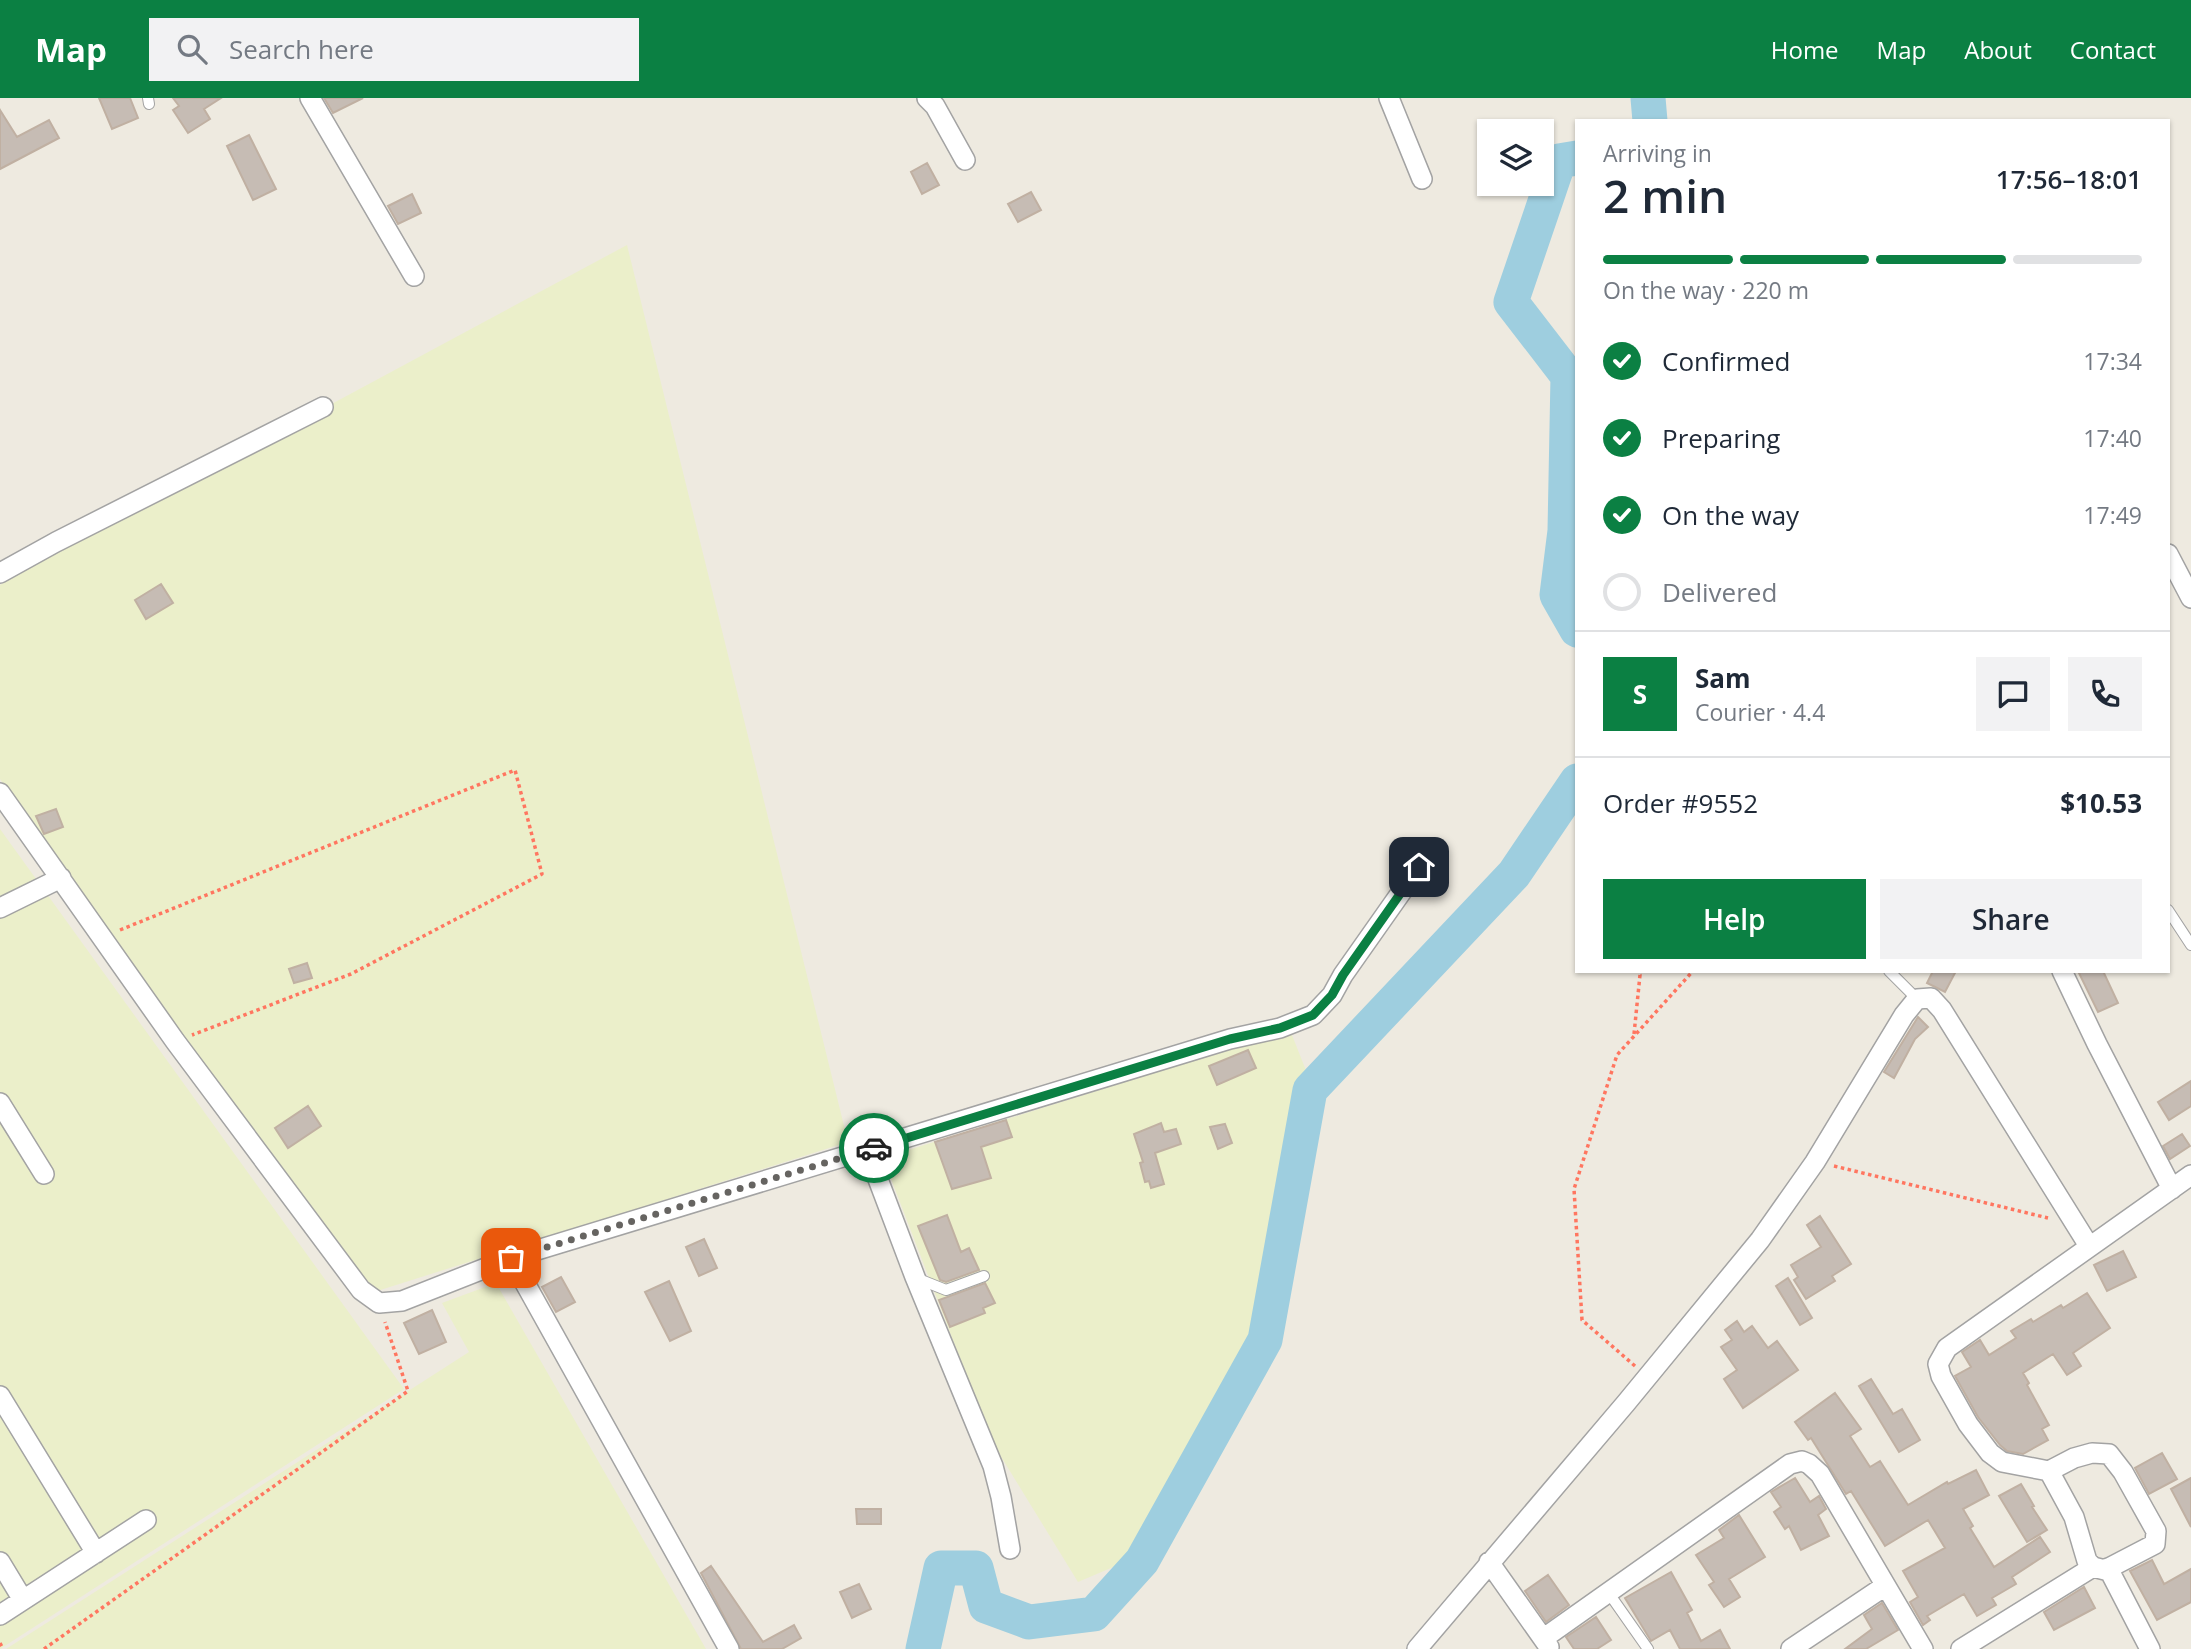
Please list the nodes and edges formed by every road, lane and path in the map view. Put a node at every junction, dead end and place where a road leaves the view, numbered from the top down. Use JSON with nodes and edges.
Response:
{"nodes":[{"id":1,"x":310,"y":98,"type":"edge"},
{"id":2,"x":927,"y":98,"type":"edge"},
{"id":3,"x":1389,"y":98,"type":"edge"},
{"id":4,"x":965,"y":160,"type":"dead end"},
{"id":5,"x":1422,"y":179,"type":"dead end"},
{"id":6,"x":414,"y":276,"type":"dead end"},
{"id":7,"x":323,"y":407,"type":"dead end"},
{"id":8,"x":2170,"y":558,"type":"edge"},
{"id":9,"x":0,"y":573,"type":"edge"},
{"id":10,"x":2191,"y":598,"type":"edge"},
{"id":11,"x":0,"y":793,"type":"edge"},
{"id":12,"x":1419,"y":867,"type":"dead end"},
{"id":13,"x":61,"y":878,"type":"junction"},
{"id":14,"x":0,"y":908,"type":"edge"},
{"id":15,"x":2170,"y":913,"type":"edge"},
{"id":16,"x":102,"y":937,"type":"junction"},
{"id":17,"x":2191,"y":945,"type":"edge"},
{"id":18,"x":1638,"y":973,"type":"edge"},
{"id":19,"x":1691,"y":973,"type":"edge"},
{"id":20,"x":1891,"y":973,"type":"edge"},
{"id":21,"x":2063,"y":973,"type":"edge"},
{"id":22,"x":1917,"y":999,"type":"junction"},
{"id":23,"x":1634,"y":1036,"type":"junction"},
{"id":24,"x":175,"y":1041,"type":"junction"},
{"id":25,"x":0,"y":1103,"type":"edge"},
{"id":26,"x":867,"y":1150,"type":"junction"},
{"id":27,"x":1815,"y":1162,"type":"junction"},
{"id":28,"x":44,"y":1174,"type":"dead end"},
{"id":29,"x":2191,"y":1175,"type":"edge"},
{"id":30,"x":2172,"y":1189,"type":"junction"},
{"id":31,"x":2074,"y":1224,"type":"junction"},
{"id":32,"x":2089,"y":1247,"type":"junction"},
{"id":33,"x":511,"y":1258,"type":"junction"},
{"id":34,"x":984,"y":1276,"type":"dead end"},
{"id":35,"x":915,"y":1277,"type":"junction"},
{"id":36,"x":379,"y":1303,"type":"junction"},
{"id":37,"x":1647,"y":1377,"type":"junction"},
{"id":38,"x":0,"y":1396,"type":"edge"},
{"id":39,"x":2049,"y":1471,"type":"junction"},
{"id":40,"x":146,"y":1520,"type":"dead end"},
{"id":41,"x":1010,"y":1549,"type":"dead end"},
{"id":42,"x":96,"y":1553,"type":"junction"},
{"id":43,"x":0,"y":1562,"type":"edge"},
{"id":44,"x":1489,"y":1562,"type":"junction"},
{"id":45,"x":2100,"y":1568,"type":"junction"},
{"id":46,"x":1885,"y":1586,"type":"junction"},
{"id":47,"x":1608,"y":1592,"type":"junction"},
{"id":48,"x":23,"y":1600,"type":"junction"},
{"id":49,"x":0,"y":1615,"type":"edge"},
{"id":50,"x":0,"y":1643,"type":"edge"},
{"id":51,"x":1547,"y":1643,"type":"edge"},
{"id":52,"x":3,"y":1649,"type":"edge"},
{"id":53,"x":44,"y":1649,"type":"edge"},
{"id":54,"x":729,"y":1649,"type":"edge"},
{"id":55,"x":1418,"y":1649,"type":"edge"},
{"id":56,"x":1648,"y":1649,"type":"edge"},
{"id":57,"x":1791,"y":1649,"type":"edge"},
{"id":58,"x":1923,"y":1649,"type":"edge"},
{"id":59,"x":1961,"y":1649,"type":"edge"},
{"id":60,"x":2150,"y":1649,"type":"edge"}],
"edges":[{"from":1,"to":6,"type":"street"},
{"from":2,"to":4,"type":"street"},
{"from":3,"to":5,"type":"street"},
{"from":7,"to":9,"type":"street"},
{"from":8,"to":10,"type":"street"},
{"from":11,"to":13,"type":"street"},
{"from":12,"to":26,"type":"street"},
{"from":13,"to":14,"type":"street"},
{"from":13,"to":16,"type":"street"},
{"from":15,"to":17,"type":"lane"},
{"from":16,"to":24,"type":"street"},
{"from":16,"to":24,"type":"path"},
{"from":18,"to":23,"type":"path"},
{"from":19,"to":23,"type":"path"},
{"from":20,"to":22,"type":"lane"},
{"from":21,"to":30,"type":"street"},
{"from":22,"to":27,"type":"street"},
{"from":22,"to":31,"type":"street"},
{"from":23,"to":37,"type":"path"},
{"from":24,"to":36,"type":"street"},
{"from":25,"to":28,"type":"street"},
{"from":26,"to":33,"type":"street"},
{"from":26,"to":35,"type":"street"},
{"from":27,"to":31,"type":"path"},
{"from":27,"to":37,"type":"street"},
{"from":29,"to":30,"type":"street"},
{"from":30,"to":32,"type":"street"},
{"from":31,"to":32,"type":"street"},
{"from":32,"to":39,"type":"street"},
{"from":33,"to":36,"type":"street"},
{"from":33,"to":54,"type":"street"},
{"from":34,"to":35,"type":"lane"},
{"from":35,"to":41,"type":"street"},
{"from":36,"to":53,"type":"path"},
{"from":37,"to":44,"type":"street"},
{"from":38,"to":42,"type":"street"},
{"from":39,"to":45,"type":"street"},
{"from":39,"to":45,"type":"street"},
{"from":40,"to":42,"type":"street"},
{"from":42,"to":48,"type":"street"},
{"from":43,"to":48,"type":"street"},
{"from":44,"to":51,"type":"street"},
{"from":44,"to":55,"type":"street"},
{"from":45,"to":59,"type":"street"},
{"from":45,"to":60,"type":"street"},
{"from":46,"to":47,"type":"street"},
{"from":46,"to":57,"type":"street"},
{"from":46,"to":58,"type":"street"},
{"from":47,"to":51,"type":"street"},
{"from":47,"to":56,"type":"lane"},
{"from":48,"to":49,"type":"street"},
{"from":50,"to":52,"type":"path"}]}
